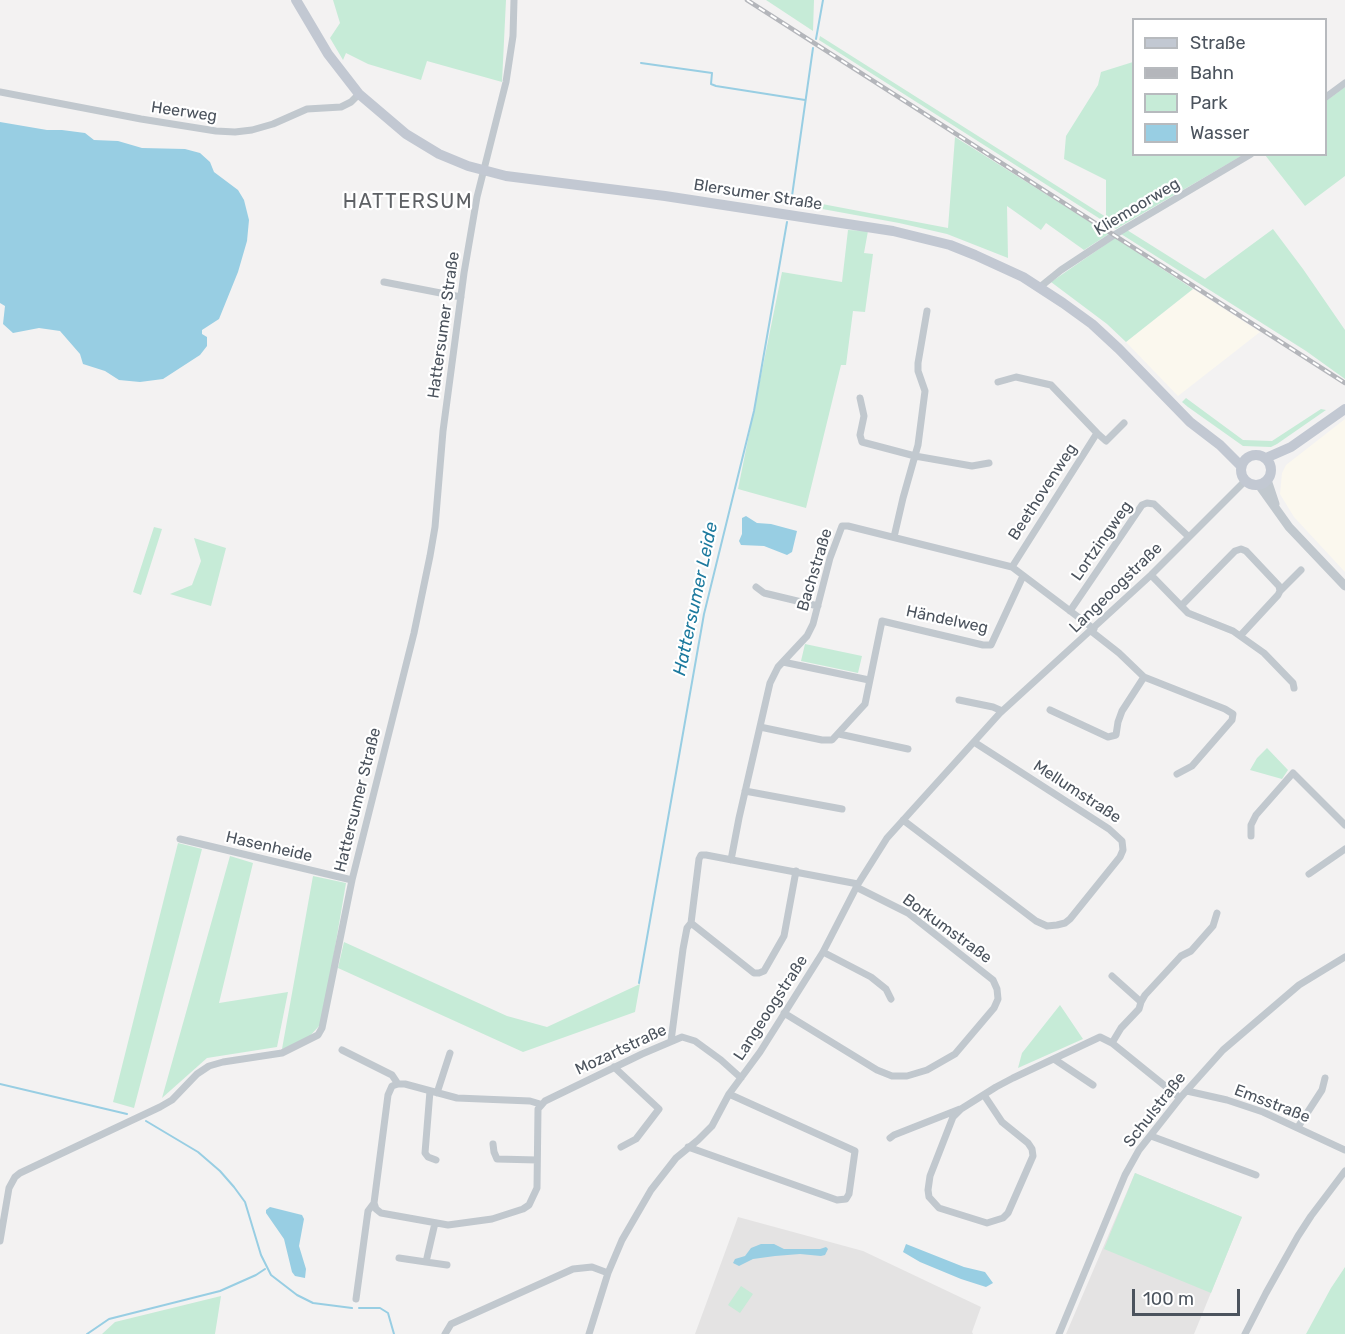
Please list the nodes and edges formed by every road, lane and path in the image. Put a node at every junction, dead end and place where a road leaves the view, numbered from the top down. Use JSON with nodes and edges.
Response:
{"nodes":[{"id":1,"x":296,"y":0,"type":"edge"},
{"id":2,"x":514,"y":0,"type":"edge"},
{"id":3,"x":1345,"y":83,"type":"edge"},
{"id":4,"x":0,"y":92,"type":"edge"},
{"id":5,"x":359,"y":94,"type":"junction"},
{"id":6,"x":1327,"y":96,"type":"edge"},
{"id":7,"x":1248,"y":156,"type":"edge"},
{"id":8,"x":484,"y":170,"type":"junction"},
{"id":9,"x":384,"y":282,"type":"dead end"},
{"id":10,"x":1040,"y":287,"type":"junction"},
{"id":11,"x":461,"y":297,"type":"junction"},
{"id":12,"x":927,"y":311,"type":"dead end"},
{"id":13,"x":998,"y":382,"type":"dead end"},
{"id":14,"x":860,"y":398,"type":"dead end"},
{"id":15,"x":1345,"y":409,"type":"edge"},
{"id":16,"x":1124,"y":423,"type":"dead end"},
{"id":17,"x":1097,"y":433,"type":"junction"},
{"id":18,"x":915,"y":456,"type":"junction"},
{"id":19,"x":1244,"y":462,"type":"junction"},
{"id":20,"x":1268,"y":462,"type":"junction"},
{"id":21,"x":989,"y":463,"type":"dead end"},
{"id":22,"x":1245,"y":481,"type":"junction"},
{"id":23,"x":1263,"y":483,"type":"junction"},
{"id":24,"x":894,"y":537,"type":"junction"},
{"id":25,"x":1188,"y":537,"type":"junction"},
{"id":26,"x":1012,"y":567,"type":"junction"},
{"id":27,"x":1301,"y":570,"type":"dead end"},
{"id":28,"x":1151,"y":575,"type":"junction"},
{"id":29,"x":1023,"y":576,"type":"junction"},
{"id":30,"x":1345,"y":586,"type":"edge"},
{"id":31,"x":756,"y":587,"type":"dead end"},
{"id":32,"x":1280,"y":591,"type":"junction"},
{"id":33,"x":818,"y":606,"type":"junction"},
{"id":34,"x":1180,"y":606,"type":"junction"},
{"id":35,"x":1070,"y":611,"type":"junction"},
{"id":36,"x":1093,"y":630,"type":"junction"},
{"id":37,"x":1240,"y":636,"type":"junction"},
{"id":38,"x":783,"y":662,"type":"junction"},
{"id":39,"x":1144,"y":677,"type":"junction"},
{"id":40,"x":869,"y":680,"type":"junction"},
{"id":41,"x":1294,"y":688,"type":"dead end"},
{"id":42,"x":959,"y":699,"type":"dead end"},
{"id":43,"x":1050,"y":710,"type":"dead end"},
{"id":44,"x":1002,"y":711,"type":"junction"},
{"id":45,"x":760,"y":727,"type":"junction"},
{"id":46,"x":839,"y":734,"type":"junction"},
{"id":47,"x":974,"y":742,"type":"junction"},
{"id":48,"x":908,"y":749,"type":"dead end"},
{"id":49,"x":1177,"y":774,"type":"dead end"},
{"id":50,"x":745,"y":791,"type":"junction"},
{"id":51,"x":842,"y":809,"type":"dead end"},
{"id":52,"x":903,"y":820,"type":"junction"},
{"id":53,"x":1345,"y":825,"type":"edge"},
{"id":54,"x":1251,"y":836,"type":"dead end"},
{"id":55,"x":180,"y":839,"type":"dead end"},
{"id":56,"x":1345,"y":849,"type":"edge"},
{"id":57,"x":731,"y":860,"type":"junction"},
{"id":58,"x":796,"y":871,"type":"junction"},
{"id":59,"x":1309,"y":874,"type":"dead end"},
{"id":60,"x":352,"y":880,"type":"junction"},
{"id":61,"x":857,"y":885,"type":"junction"},
{"id":62,"x":1217,"y":913,"type":"dead end"},
{"id":63,"x":691,"y":923,"type":"junction"},
{"id":64,"x":823,"y":952,"type":"junction"},
{"id":65,"x":1344,"y":960,"type":"edge"},
{"id":66,"x":1112,"y":976,"type":"dead end"},
{"id":67,"x":891,"y":999,"type":"dead end"},
{"id":68,"x":1141,"y":1002,"type":"junction"},
{"id":69,"x":784,"y":1013,"type":"junction"},
{"id":70,"x":671,"y":1041,"type":"junction"},
{"id":71,"x":1112,"y":1043,"type":"junction"},
{"id":72,"x":342,"y":1050,"type":"dead end"},
{"id":73,"x":450,"y":1053,"type":"dead end"},
{"id":74,"x":1054,"y":1059,"type":"junction"},
{"id":75,"x":614,"y":1067,"type":"junction"},
{"id":76,"x":741,"y":1078,"type":"junction"},
{"id":77,"x":1325,"y":1078,"type":"dead end"},
{"id":78,"x":398,"y":1084,"type":"junction"},
{"id":79,"x":1093,"y":1085,"type":"dead end"},
{"id":80,"x":1187,"y":1091,"type":"junction"},
{"id":81,"x":433,"y":1092,"type":"junction"},
{"id":82,"x":729,"y":1094,"type":"junction"},
{"id":83,"x":984,"y":1095,"type":"junction"},
{"id":84,"x":1180,"y":1098,"type":"junction"},
{"id":85,"x":540,"y":1104,"type":"junction"},
{"id":86,"x":961,"y":1109,"type":"junction"},
{"id":87,"x":1298,"y":1127,"type":"junction"},
{"id":88,"x":1151,"y":1136,"type":"junction"},
{"id":89,"x":890,"y":1138,"type":"dead end"},
{"id":90,"x":493,"y":1144,"type":"dead end"},
{"id":91,"x":621,"y":1147,"type":"dead end"},
{"id":92,"x":688,"y":1147,"type":"junction"},
{"id":93,"x":1345,"y":1150,"type":"edge"},
{"id":94,"x":436,"y":1160,"type":"dead end"},
{"id":95,"x":537,"y":1160,"type":"junction"},
{"id":96,"x":1345,"y":1171,"type":"edge"},
{"id":97,"x":1256,"y":1175,"type":"dead end"},
{"id":98,"x":374,"y":1203,"type":"junction"},
{"id":99,"x":435,"y":1223,"type":"junction"},
{"id":100,"x":0,"y":1241,"type":"edge"},
{"id":101,"x":399,"y":1258,"type":"dead end"},
{"id":102,"x":426,"y":1262,"type":"junction"},
{"id":103,"x":447,"y":1265,"type":"dead end"},
{"id":104,"x":608,"y":1273,"type":"junction"},
{"id":105,"x":356,"y":1299,"type":"dead end"},
{"id":106,"x":445,"y":1334,"type":"edge"},
{"id":107,"x":589,"y":1334,"type":"edge"},
{"id":108,"x":1059,"y":1334,"type":"edge"},
{"id":109,"x":1245,"y":1334,"type":"edge"}],
"edges":[{"from":1,"to":5,"type":"main road","name":"Blersumer Straße"},
{"from":2,"to":8,"type":"street","name":"Hattersumer Straße"},
{"from":3,"to":6,"type":"street"},
{"from":4,"to":5,"type":"street","name":"Heerweg"},
{"from":5,"to":8,"type":"main road","name":"Blersumer Straße"},
{"from":7,"to":10,"type":"street","name":"Kliemoorweg"},
{"from":8,"to":10,"type":"main road","name":"Blersumer Straße"},
{"from":8,"to":11,"type":"street","name":"Hattersumer Straße"},
{"from":9,"to":11,"type":"street"},
{"from":10,"to":19,"type":"main road","name":"Blersumer Straße"},
{"from":11,"to":60,"type":"street","name":"Hattersumer Straße"},
{"from":12,"to":18,"type":"street"},
{"from":13,"to":17,"type":"street","name":"Beethovenweg"},
{"from":14,"to":18,"type":"street"},
{"from":15,"to":20,"type":"main road"},
{"from":16,"to":17,"type":"street","name":"Beethovenweg"},
{"from":17,"to":26,"type":"street","name":"Beethovenweg"},
{"from":18,"to":21,"type":"street"},
{"from":18,"to":24,"type":"street"},
{"from":19,"to":20,"type":"main road"},
{"from":19,"to":22,"type":"main road"},
{"from":20,"to":23,"type":"main road"},
{"from":22,"to":23,"type":"main road"},
{"from":22,"to":25,"type":"street","name":"Langeoogstraße"},
{"from":23,"to":30,"type":"street"},
{"from":24,"to":26,"type":"street","name":"Bachstraße"},
{"from":24,"to":33,"type":"street","name":"Bachstraße"},
{"from":25,"to":28,"type":"street","name":"Langeoogstraße"},
{"from":25,"to":35,"type":"street","name":"Lortzingweg"},
{"from":26,"to":29,"type":"street","name":"Bachstraße"},
{"from":27,"to":32,"type":"street"},
{"from":28,"to":34,"type":"street"},
{"from":28,"to":36,"type":"street","name":"Langeoogstraße"},
{"from":29,"to":35,"type":"street","name":"Bachstraße"},
{"from":29,"to":40,"type":"street","name":"Händelweg"},
{"from":31,"to":33,"type":"street"},
{"from":32,"to":34,"type":"street"},
{"from":32,"to":37,"type":"street"},
{"from":33,"to":38,"type":"street","name":"Bachstraße"},
{"from":34,"to":37,"type":"street"},
{"from":35,"to":36,"type":"street","name":"Bachstraße"},
{"from":36,"to":39,"type":"street","name":"Bachstraße"},
{"from":36,"to":44,"type":"street","name":"Langeoogstraße"},
{"from":37,"to":41,"type":"street"},
{"from":38,"to":40,"type":"street"},
{"from":38,"to":45,"type":"street","name":"Bachstraße"},
{"from":39,"to":43,"type":"street"},
{"from":39,"to":49,"type":"street"},
{"from":40,"to":46,"type":"street","name":"Händelweg"},
{"from":42,"to":44,"type":"street"},
{"from":44,"to":47,"type":"street","name":"Langeoogstraße"},
{"from":45,"to":46,"type":"street"},
{"from":45,"to":50,"type":"street","name":"Bachstraße"},
{"from":46,"to":48,"type":"street"},
{"from":47,"to":52,"type":"street","name":"Langeoogstraße"},
{"from":47,"to":52,"type":"street","name":"Mellumstraße"},
{"from":50,"to":51,"type":"street"},
{"from":50,"to":57,"type":"street","name":"Bachstraße"},
{"from":52,"to":61,"type":"street","name":"Langeoogstraße"},
{"from":53,"to":54,"type":"street"},
{"from":55,"to":60,"type":"street","name":"Hasenheide"},
{"from":56,"to":59,"type":"street"},
{"from":57,"to":58,"type":"street"},
{"from":57,"to":63,"type":"street"},
{"from":58,"to":61,"type":"street"},
{"from":58,"to":63,"type":"street"},
{"from":60,"to":100,"type":"street","name":"Hattersumer Straße"},
{"from":61,"to":64,"type":"street","name":"Langeoogstraße"},
{"from":61,"to":69,"type":"street","name":"Borkumstraße"},
{"from":62,"to":68,"type":"street"},
{"from":63,"to":70,"type":"street"},
{"from":64,"to":67,"type":"street"},
{"from":64,"to":69,"type":"street","name":"Langeoogstraße"},
{"from":65,"to":80,"type":"street","name":"Schulstraße"},
{"from":66,"to":68,"type":"street"},
{"from":68,"to":71,"type":"street"},
{"from":69,"to":76,"type":"street","name":"Langeoogstraße"},
{"from":70,"to":75,"type":"street","name":"Mozartstraße"},
{"from":70,"to":76,"type":"street","name":"Mozartstraße"},
{"from":71,"to":74,"type":"street"},
{"from":71,"to":84,"type":"street"},
{"from":72,"to":78,"type":"street"},
{"from":73,"to":81,"type":"street"},
{"from":74,"to":79,"type":"street"},
{"from":74,"to":83,"type":"street"},
{"from":75,"to":85,"type":"street","name":"Mozartstraße"},
{"from":75,"to":91,"type":"street"},
{"from":76,"to":82,"type":"street","name":"Langeoogstraße"},
{"from":77,"to":87,"type":"street"},
{"from":78,"to":81,"type":"street"},
{"from":78,"to":98,"type":"street"},
{"from":80,"to":84,"type":"street","name":"Schulstraße"},
{"from":80,"to":87,"type":"street","name":"Emsstraße"},
{"from":81,"to":85,"type":"street"},
{"from":81,"to":94,"type":"street"},
{"from":82,"to":92,"type":"street","name":"Langeoogstraße"},
{"from":82,"to":92,"type":"street"},
{"from":83,"to":86,"type":"street"},
{"from":83,"to":86,"type":"street"},
{"from":84,"to":88,"type":"street","name":"Schulstraße"},
{"from":85,"to":95,"type":"street"},
{"from":86,"to":89,"type":"street"},
{"from":87,"to":93,"type":"street","name":"Emsstraße"},
{"from":88,"to":97,"type":"street"},
{"from":88,"to":108,"type":"street","name":"Schulstraße"},
{"from":90,"to":95,"type":"street"},
{"from":92,"to":104,"type":"street","name":"Langeoogstraße"},
{"from":95,"to":99,"type":"street"},
{"from":96,"to":109,"type":"street"},
{"from":98,"to":99,"type":"street"},
{"from":98,"to":105,"type":"street"},
{"from":99,"to":102,"type":"street"},
{"from":101,"to":102,"type":"street"},
{"from":102,"to":103,"type":"street"},
{"from":104,"to":106,"type":"street"},
{"from":104,"to":107,"type":"street","name":"Langeoogstraße"}]}
